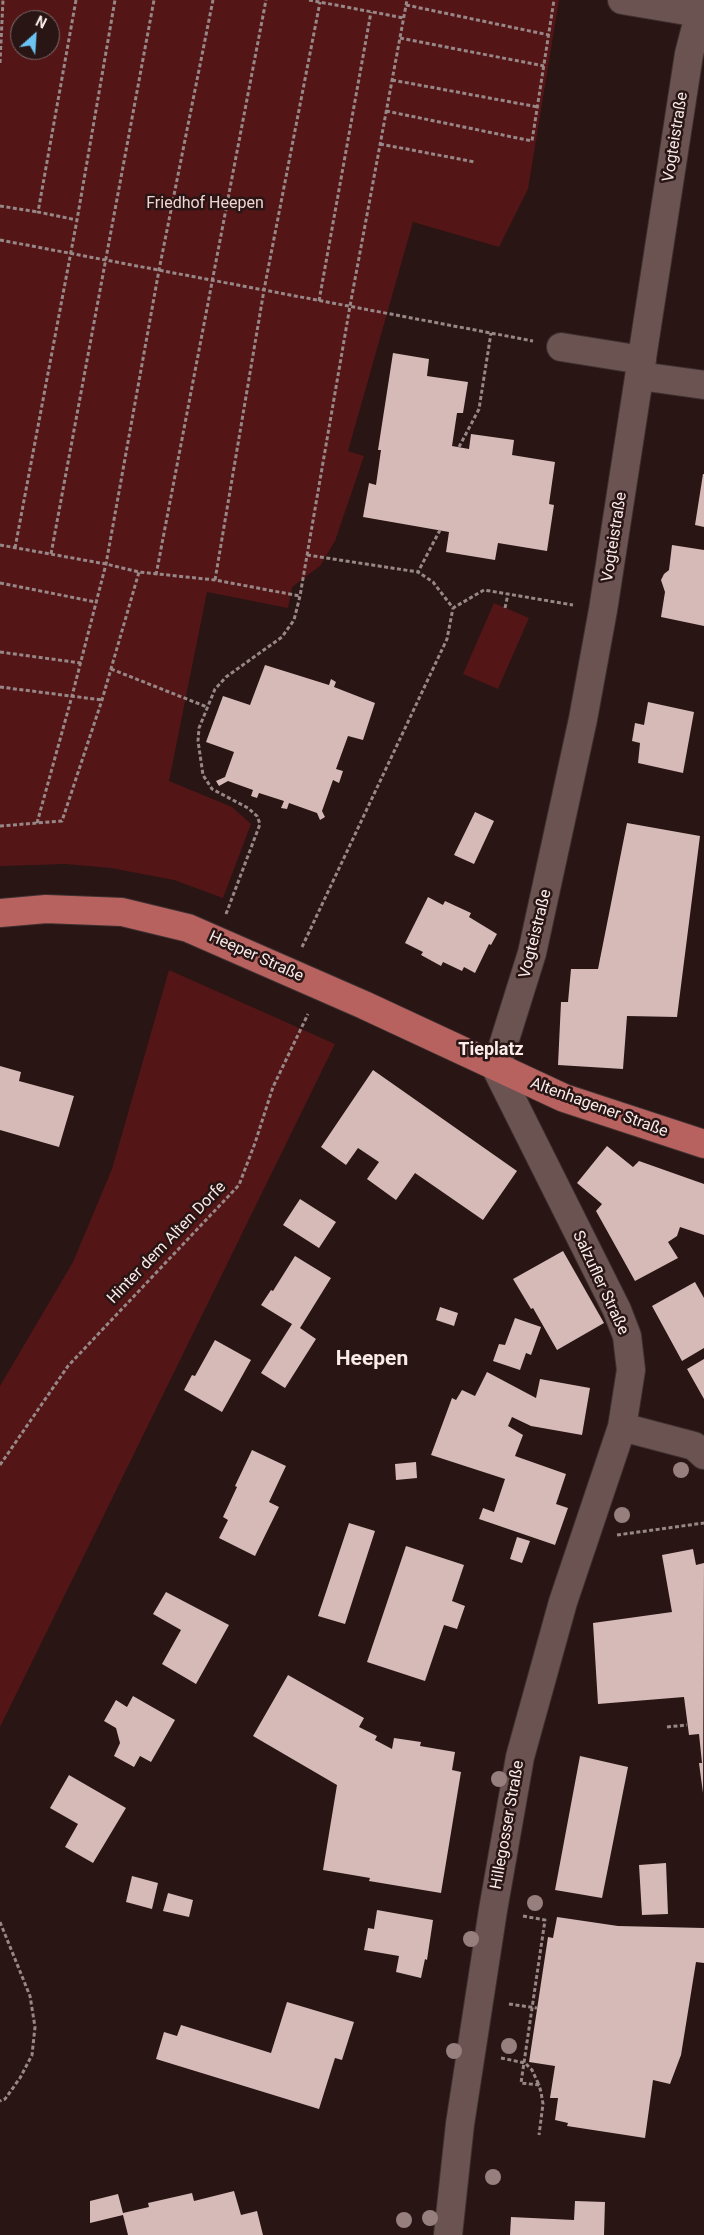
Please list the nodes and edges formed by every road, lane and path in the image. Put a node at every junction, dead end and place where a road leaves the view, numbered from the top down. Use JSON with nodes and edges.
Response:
{"nodes":[{"id":1,"x":3,"y":0,"type":"edge"},
{"id":2,"x":76,"y":0,"type":"edge"},
{"id":3,"x":115,"y":0,"type":"edge"},
{"id":4,"x":154,"y":0,"type":"edge"},
{"id":5,"x":213,"y":0,"type":"edge"},
{"id":6,"x":266,"y":0,"type":"edge"},
{"id":7,"x":309,"y":0,"type":"edge"},
{"id":8,"x":407,"y":0,"type":"edge"},
{"id":9,"x":554,"y":0,"type":"edge"},
{"id":10,"x":622,"y":0,"type":"edge"},
{"id":11,"x":320,"y":2,"type":"junction"},
{"id":12,"x":406,"y":5,"type":"junction"},
{"id":13,"x":701,"y":6,"type":"edge"},
{"id":14,"x":371,"y":12,"type":"junction"},
{"id":15,"x":404,"y":18,"type":"junction"},
{"id":16,"x":549,"y":35,"type":"junction"},
{"id":17,"x":400,"y":38,"type":"junction"},
{"id":18,"x":0,"y":62,"type":"edge"},
{"id":19,"x":544,"y":66,"type":"junction"},
{"id":20,"x":392,"y":80,"type":"junction"},
{"id":21,"x":538,"y":108,"type":"junction"},
{"id":22,"x":386,"y":111,"type":"junction"},
{"id":23,"x":380,"y":144,"type":"junction"},
{"id":24,"x":475,"y":162,"type":"dead end"},
{"id":25,"x":0,"y":206,"type":"edge"},
{"id":26,"x":38,"y":212,"type":"junction"},
{"id":27,"x":77,"y":220,"type":"junction"},
{"id":28,"x":0,"y":240,"type":"edge"},
{"id":29,"x":70,"y":254,"type":"junction"},
{"id":30,"x":106,"y":260,"type":"junction"},
{"id":31,"x":159,"y":270,"type":"junction"},
{"id":32,"x":212,"y":280,"type":"junction"},
{"id":33,"x":264,"y":290,"type":"junction"},
{"id":34,"x":319,"y":301,"type":"junction"},
{"id":35,"x":350,"y":306,"type":"junction"},
{"id":36,"x":491,"y":333,"type":"junction"},
{"id":37,"x":561,"y":347,"type":"joint"},
{"id":38,"x":641,"y":368,"type":"junction"},
{"id":39,"x":704,"y":385,"type":"edge"},
{"id":40,"x":459,"y":447,"type":"dead end"},
{"id":41,"x":440,"y":530,"type":"dead end"},
{"id":42,"x":0,"y":545,"type":"edge"},
{"id":43,"x":15,"y":548,"type":"junction"},
{"id":44,"x":50,"y":554,"type":"junction"},
{"id":45,"x":307,"y":555,"type":"junction"},
{"id":46,"x":106,"y":564,"type":"junction"},
{"id":47,"x":139,"y":572,"type":"junction"},
{"id":48,"x":418,"y":572,"type":"junction"},
{"id":49,"x":156,"y":574,"type":"junction"},
{"id":50,"x":215,"y":580,"type":"junction"},
{"id":51,"x":0,"y":584,"type":"edge"},
{"id":52,"x":508,"y":594,"type":"junction"},
{"id":53,"x":300,"y":596,"type":"junction"},
{"id":54,"x":96,"y":602,"type":"junction"},
{"id":55,"x":453,"y":608,"type":"junction"},
{"id":56,"x":505,"y":608,"type":"dead end"},
{"id":57,"x":603,"y":610,"type":"junction"},
{"id":58,"x":0,"y":652,"type":"edge"},
{"id":59,"x":81,"y":663,"type":"junction"},
{"id":60,"x":111,"y":669,"type":"junction"},
{"id":61,"x":0,"y":687,"type":"edge"},
{"id":62,"x":72,"y":696,"type":"junction"},
{"id":63,"x":102,"y":700,"type":"junction"},
{"id":64,"x":207,"y":707,"type":"junction"},
{"id":65,"x":37,"y":824,"type":"junction"},
{"id":66,"x":0,"y":826,"type":"edge"},
{"id":67,"x":0,"y":913,"type":"edge"},
{"id":68,"x":216,"y":939,"type":"junction"},
{"id":69,"x":291,"y":972,"type":"junction"},
{"id":70,"x":322,"y":986,"type":"junction"},
{"id":71,"x":496,"y":1068,"type":"junction"},
{"id":72,"x":704,"y":1144,"type":"edge"},
{"id":73,"x":622,"y":1428,"type":"junction"},
{"id":74,"x":704,"y":1455,"type":"edge"},
{"id":75,"x":0,"y":1465,"type":"edge"},
{"id":76,"x":704,"y":1523,"type":"edge"},
{"id":77,"x":584,"y":1539,"type":"junction"},
{"id":78,"x":687,"y":1725,"type":"dead end"},
{"id":79,"x":667,"y":1727,"type":"dead end"},
{"id":80,"x":493,"y":1910,"type":"junction"},
{"id":81,"x":0,"y":1922,"type":"edge"},
{"id":82,"x":471,"y":2054,"type":"junction"},
{"id":83,"x":525,"y":2062,"type":"junction"},
{"id":84,"x":539,"y":2085,"type":"junction"},
{"id":85,"x":0,"y":2101,"type":"edge"},
{"id":86,"x":539,"y":2135,"type":"dead end"},
{"id":87,"x":448,"y":2235,"type":"edge"}],
"edges":[{"from":1,"to":18,"type":"path"},
{"from":2,"to":26,"type":"path"},
{"from":3,"to":27,"type":"path"},
{"from":4,"to":30,"type":"path"},
{"from":5,"to":31,"type":"path"},
{"from":6,"to":32,"type":"path"},
{"from":7,"to":11,"type":"path"},
{"from":8,"to":12,"type":"path"},
{"from":9,"to":16,"type":"path"},
{"from":10,"to":13,"type":"street"},
{"from":11,"to":14,"type":"path"},
{"from":11,"to":33,"type":"path"},
{"from":12,"to":15,"type":"path"},
{"from":12,"to":16,"type":"path"},
{"from":13,"to":38,"type":"street","name":"Vogteistraße"},
{"from":14,"to":15,"type":"path"},
{"from":14,"to":34,"type":"path"},
{"from":15,"to":17,"type":"path"},
{"from":16,"to":19,"type":"path"},
{"from":17,"to":19,"type":"path"},
{"from":17,"to":20,"type":"path"},
{"from":19,"to":21,"type":"path"},
{"from":20,"to":21,"type":"path"},
{"from":20,"to":22,"type":"path"},
{"from":21,"to":22,"type":"path"},
{"from":22,"to":23,"type":"path"},
{"from":23,"to":24,"type":"path"},
{"from":23,"to":35,"type":"path"},
{"from":25,"to":26,"type":"path"},
{"from":26,"to":27,"type":"path"},
{"from":27,"to":29,"type":"path"},
{"from":28,"to":29,"type":"path"},
{"from":29,"to":30,"type":"path"},
{"from":29,"to":43,"type":"path"},
{"from":30,"to":31,"type":"path"},
{"from":30,"to":44,"type":"path"},
{"from":31,"to":32,"type":"path"},
{"from":31,"to":46,"type":"path"},
{"from":32,"to":33,"type":"path"},
{"from":32,"to":49,"type":"path"},
{"from":33,"to":34,"type":"path"},
{"from":33,"to":50,"type":"path"},
{"from":34,"to":35,"type":"path"},
{"from":35,"to":36,"type":"path"},
{"from":35,"to":45,"type":"path"},
{"from":36,"to":37,"type":"path"},
{"from":36,"to":40,"type":"path"},
{"from":37,"to":38,"type":"street"},
{"from":38,"to":39,"type":"street"},
{"from":38,"to":57,"type":"street","name":"Vogteistraße"},
{"from":41,"to":48,"type":"path"},
{"from":42,"to":43,"type":"path"},
{"from":43,"to":44,"type":"path"},
{"from":44,"to":46,"type":"path"},
{"from":45,"to":48,"type":"path"},
{"from":45,"to":53,"type":"path"},
{"from":46,"to":47,"type":"path"},
{"from":46,"to":54,"type":"path"},
{"from":47,"to":49,"type":"path"},
{"from":47,"to":60,"type":"path"},
{"from":48,"to":55,"type":"path"},
{"from":49,"to":50,"type":"path"},
{"from":50,"to":53,"type":"path"},
{"from":51,"to":54,"type":"path"},
{"from":52,"to":55,"type":"path"},
{"from":52,"to":56,"type":"path"},
{"from":52,"to":57,"type":"path"},
{"from":53,"to":64,"type":"path"},
{"from":54,"to":59,"type":"path"},
{"from":55,"to":69,"type":"path"},
{"from":57,"to":71,"type":"street","name":"Vogteistraße"},
{"from":58,"to":59,"type":"path"},
{"from":59,"to":62,"type":"path"},
{"from":60,"to":63,"type":"path"},
{"from":60,"to":64,"type":"path"},
{"from":61,"to":62,"type":"path"},
{"from":62,"to":63,"type":"path"},
{"from":62,"to":65,"type":"path"},
{"from":63,"to":65,"type":"path"},
{"from":64,"to":68,"type":"path"},
{"from":65,"to":66,"type":"path"},
{"from":67,"to":68,"type":"main road","name":"Heeper Straße"},
{"from":68,"to":69,"type":"main road","name":"Heeper Straße"},
{"from":69,"to":70,"type":"main road","name":"Heeper Straße"},
{"from":70,"to":71,"type":"main road","name":"Heeper Straße"},
{"from":70,"to":75,"type":"path","name":"Hinter dem Alten Dorfe"},
{"from":71,"to":72,"type":"main road","name":"Altenhagener Straße"},
{"from":71,"to":73,"type":"street","name":"Salzufler Straße"},
{"from":73,"to":74,"type":"street"},
{"from":73,"to":77,"type":"street","name":"Hillegosser Straße"},
{"from":76,"to":77,"type":"path"},
{"from":77,"to":80,"type":"street","name":"Hillegosser Straße"},
{"from":78,"to":79,"type":"path"},
{"from":80,"to":82,"type":"street","name":"Hillegosser Straße"},
{"from":80,"to":83,"type":"path"},
{"from":81,"to":85,"type":"path"},
{"from":82,"to":83,"type":"path"},
{"from":82,"to":87,"type":"street","name":"Hillegosser Straße"},
{"from":83,"to":84,"type":"path"},
{"from":83,"to":84,"type":"path"},
{"from":84,"to":86,"type":"path"}]}
